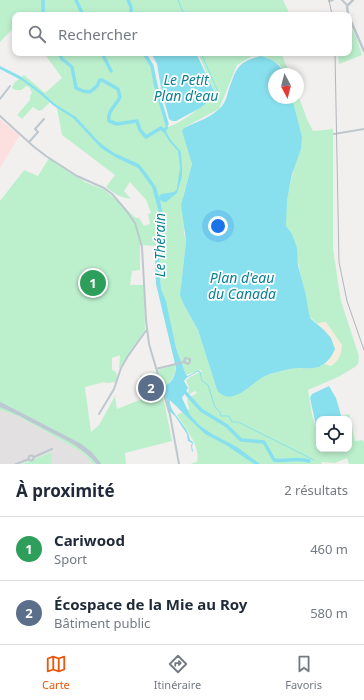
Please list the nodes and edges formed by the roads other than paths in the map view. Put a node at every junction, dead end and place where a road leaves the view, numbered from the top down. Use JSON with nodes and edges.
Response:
{"nodes":[{"id":1,"x":333,"y":0,"type":"edge"},
{"id":2,"x":342,"y":0,"type":"edge"},
{"id":3,"x":353,"y":0,"type":"edge"},
{"id":4,"x":329,"y":1,"type":"dead end"},
{"id":5,"x":347,"y":5,"type":"junction"},
{"id":6,"x":347,"y":12,"type":"edge"},
{"id":7,"x":352,"y":23,"type":"edge"},
{"id":8,"x":364,"y":51,"type":"edge"},
{"id":9,"x":10,"y":86,"type":"dead end"},
{"id":10,"x":0,"y":99,"type":"edge"},
{"id":11,"x":0,"y":116,"type":"edge"},
{"id":12,"x":44,"y":119,"type":"dead end"},
{"id":13,"x":364,"y":129,"type":"edge"},
{"id":14,"x":334,"y":134,"type":"dead end"},
{"id":15,"x":29,"y":142,"type":"junction"},
{"id":16,"x":147,"y":330,"type":"junction"},
{"id":17,"x":147,"y":334,"type":"junction"},
{"id":18,"x":142,"y":336,"type":"junction"},
{"id":19,"x":183,"y":362,"type":"dead end"},
{"id":20,"x":156,"y":369,"type":"junction"},
{"id":21,"x":0,"y":405,"type":"edge"},
{"id":22,"x":99,"y":414,"type":"dead end"},
{"id":23,"x":52,"y":449,"type":"dead end"},
{"id":24,"x":34,"y":457,"type":"junction"},
{"id":25,"x":29,"y":459,"type":"junction"},
{"id":26,"x":32,"y":460,"type":"junction"},
{"id":27,"x":16,"y":464,"type":"edge"},
{"id":28,"x":32,"y":464,"type":"edge"},
{"id":29,"x":99,"y":464,"type":"edge"},
{"id":30,"x":179,"y":464,"type":"edge"}],
"edges":[{"from":1,"to":4,"type":"street"},
{"from":2,"to":5,"type":"street"},
{"from":3,"to":5,"type":"street"},
{"from":5,"to":6,"type":"street"},
{"from":7,"to":8,"type":"street"},
{"from":9,"to":10,"type":"street"},
{"from":11,"to":15,"type":"street"},
{"from":12,"to":15,"type":"street"},
{"from":13,"to":14,"type":"street"},
{"from":15,"to":16,"type":"street"},
{"from":16,"to":17,"type":"street"},
{"from":16,"to":18,"type":"street"},
{"from":17,"to":18,"type":"street"},
{"from":17,"to":20,"type":"street"},
{"from":18,"to":22,"type":"street"},
{"from":19,"to":20,"type":"street"},
{"from":20,"to":30,"type":"street"},
{"from":21,"to":29,"type":"main road"},
{"from":21,"to":29,"type":"main road"},
{"from":23,"to":24,"type":"street"},
{"from":24,"to":25,"type":"street"},
{"from":24,"to":26,"type":"street"},
{"from":25,"to":26,"type":"street"},
{"from":25,"to":27,"type":"street"},
{"from":26,"to":28,"type":"street"}]}
